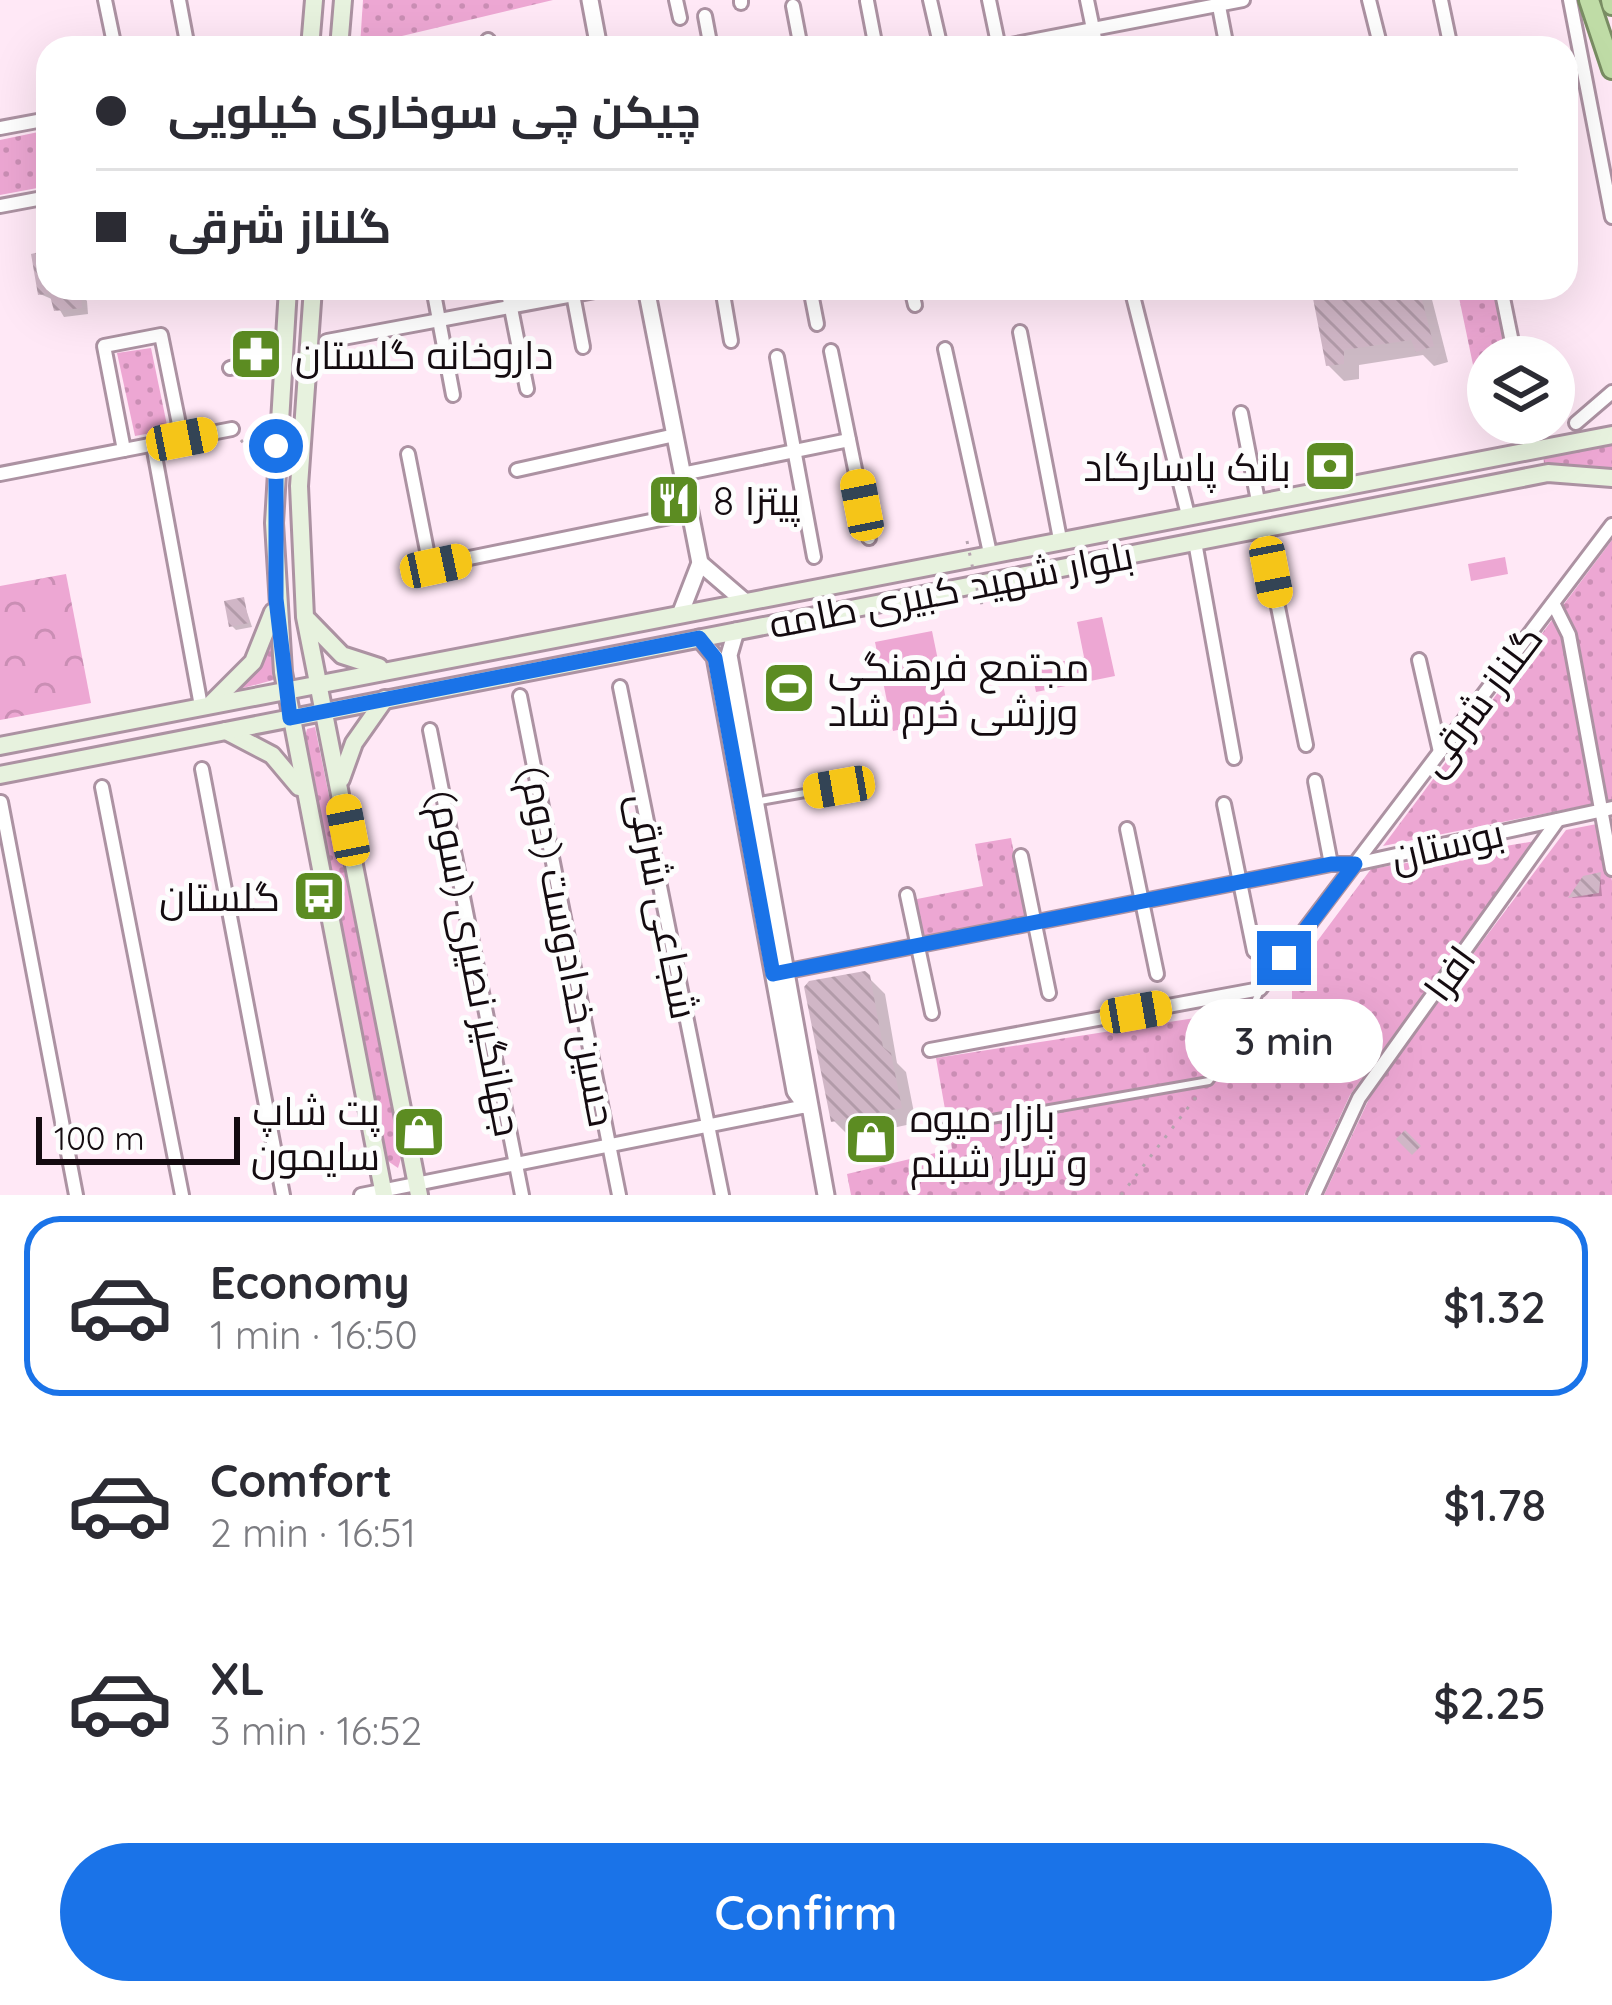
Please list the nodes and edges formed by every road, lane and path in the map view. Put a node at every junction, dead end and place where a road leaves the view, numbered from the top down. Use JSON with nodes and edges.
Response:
{"nodes":[{"id":1,"x":105,"y":0,"type":"edge"},
{"id":2,"x":178,"y":0,"type":"edge"},
{"id":3,"x":314,"y":0,"type":"edge"},
{"id":4,"x":343,"y":0,"type":"edge"},
{"id":5,"x":590,"y":0,"type":"edge"},
{"id":6,"x":676,"y":0,"type":"edge"},
{"id":7,"x":930,"y":0,"type":"edge"},
{"id":8,"x":989,"y":0,"type":"edge"},
{"id":9,"x":1087,"y":0,"type":"edge"},
{"id":10,"x":1243,"y":0,"type":"edge"},
{"id":11,"x":1369,"y":0,"type":"edge"},
{"id":12,"x":1441,"y":0,"type":"edge"},
{"id":13,"x":1570,"y":0,"type":"edge"},
{"id":14,"x":1589,"y":0,"type":"edge"},
{"id":15,"x":867,"y":1,"type":"edge"},
{"id":16,"x":1218,"y":2,"type":"edge"},
{"id":17,"x":793,"y":6,"type":"dead end"},
{"id":18,"x":705,"y":16,"type":"dead end"},
{"id":19,"x":680,"y":18,"type":"dead end"},
{"id":20,"x":1092,"y":29,"type":"junction"},
{"id":21,"x":112,"y":36,"type":"edge"},
{"id":22,"x":186,"y":36,"type":"edge"},
{"id":23,"x":311,"y":36,"type":"edge"},
{"id":24,"x":340,"y":36,"type":"edge"},
{"id":25,"x":597,"y":36,"type":"edge"},
{"id":26,"x":709,"y":36,"type":"edge"},
{"id":27,"x":799,"y":36,"type":"edge"},
{"id":28,"x":874,"y":36,"type":"edge"},
{"id":29,"x":938,"y":36,"type":"edge"},
{"id":30,"x":996,"y":36,"type":"edge"},
{"id":31,"x":1057,"y":36,"type":"edge"},
{"id":32,"x":1093,"y":36,"type":"edge"},
{"id":33,"x":1225,"y":36,"type":"edge"},
{"id":34,"x":1378,"y":36,"type":"edge"},
{"id":35,"x":1448,"y":36,"type":"edge"},
{"id":36,"x":1577,"y":36,"type":"edge"},
{"id":37,"x":1578,"y":41,"type":"edge"},
{"id":38,"x":1612,"y":69,"type":"edge"},
{"id":39,"x":36,"y":121,"type":"edge"},
{"id":40,"x":0,"y":128,"type":"edge"},
{"id":41,"x":36,"y":199,"type":"edge"},
{"id":42,"x":0,"y":206,"type":"edge"},
{"id":43,"x":1612,"y":217,"type":"edge"},
{"id":44,"x":287,"y":300,"type":"edge"},
{"id":45,"x":312,"y":300,"type":"edge"},
{"id":46,"x":435,"y":300,"type":"edge"},
{"id":47,"x":510,"y":300,"type":"edge"},
{"id":48,"x":539,"y":300,"type":"edge"},
{"id":49,"x":574,"y":300,"type":"edge"},
{"id":50,"x":648,"y":300,"type":"edge"},
{"id":51,"x":724,"y":300,"type":"edge"},
{"id":52,"x":813,"y":300,"type":"edge"},
{"id":53,"x":914,"y":300,"type":"edge"},
{"id":54,"x":1134,"y":300,"type":"edge"},
{"id":55,"x":1503,"y":300,"type":"edge"},
{"id":56,"x":915,"y":305,"type":"dead end"},
{"id":57,"x":511,"y":307,"type":"junction"},
{"id":58,"x":439,"y":320,"type":"junction"},
{"id":59,"x":818,"y":324,"type":"dead end"},
{"id":60,"x":1020,"y":332,"type":"dead end"},
{"id":61,"x":1511,"y":336,"type":"edge"},
{"id":62,"x":327,"y":340,"type":"dead end"},
{"id":63,"x":731,"y":341,"type":"dead end"},
{"id":64,"x":583,"y":347,"type":"dead end"},
{"id":65,"x":945,"y":349,"type":"dead end"},
{"id":66,"x":831,"y":352,"type":"dead end"},
{"id":67,"x":282,"y":356,"type":"junction"},
{"id":68,"x":777,"y":357,"type":"dead end"},
{"id":69,"x":230,"y":368,"type":"dead end"},
{"id":70,"x":527,"y":388,"type":"dead end"},
{"id":71,"x":1612,"y":392,"type":"edge"},
{"id":72,"x":453,"y":395,"type":"dead end"},
{"id":73,"x":1241,"y":413,"type":"dead end"},
{"id":74,"x":1612,"y":419,"type":"edge"},
{"id":75,"x":1576,"y":423,"type":"dead end"},
{"id":76,"x":232,"y":429,"type":"joint"},
{"id":77,"x":675,"y":435,"type":"junction"},
{"id":78,"x":1612,"y":435,"type":"edge"},
{"id":79,"x":182,"y":439,"type":"junction"},
{"id":80,"x":849,"y":440,"type":"junction"},
{"id":81,"x":152,"y":445,"type":"junction"},
{"id":82,"x":1538,"y":447,"type":"junction"},
{"id":83,"x":124,"y":450,"type":"junction"},
{"id":84,"x":794,"y":451,"type":"junction"},
{"id":85,"x":408,"y":454,"type":"dead end"},
{"id":86,"x":256,"y":460,"type":"dead end"},
{"id":87,"x":517,"y":470,"type":"dead end"},
{"id":88,"x":0,"y":474,"type":"edge"},
{"id":89,"x":682,"y":474,"type":"junction"},
{"id":90,"x":1612,"y":482,"type":"edge"},
{"id":91,"x":1258,"y":501,"type":"junction"},
{"id":92,"x":690,"y":513,"type":"junction"},
{"id":93,"x":1188,"y":514,"type":"junction"},
{"id":94,"x":1612,"y":525,"type":"edge"},
{"id":95,"x":1262,"y":529,"type":"junction"},
{"id":96,"x":868,"y":538,"type":"dead end"},
{"id":97,"x":977,"y":539,"type":"dead end"},
{"id":98,"x":1060,"y":539,"type":"junction"},
{"id":99,"x":1195,"y":542,"type":"junction"},
{"id":100,"x":991,"y":553,"type":"junction"},
{"id":101,"x":814,"y":556,"type":"dead end"},
{"id":102,"x":700,"y":563,"type":"junction"},
{"id":103,"x":276,"y":599,"type":"junction"},
{"id":104,"x":743,"y":600,"type":"junction"},
{"id":105,"x":990,"y":601,"type":"dead end"},
{"id":106,"x":1553,"y":603,"type":"junction"},
{"id":107,"x":681,"y":612,"type":"junction"},
{"id":108,"x":305,"y":616,"type":"junction"},
{"id":109,"x":736,"y":631,"type":"junction"},
{"id":110,"x":699,"y":638,"type":"junction"},
{"id":111,"x":1419,"y":660,"type":"dead end"},
{"id":112,"x":385,"y":669,"type":"junction"},
{"id":113,"x":318,"y":682,"type":"junction"},
{"id":114,"x":620,"y":687,"type":"dead end"},
{"id":115,"x":285,"y":689,"type":"junction"},
{"id":116,"x":520,"y":696,"type":"dead end"},
{"id":117,"x":386,"y":699,"type":"junction"},
{"id":118,"x":206,"y":704,"type":"junction"},
{"id":119,"x":324,"y":711,"type":"junction"},
{"id":120,"x":290,"y":718,"type":"junction"},
{"id":121,"x":225,"y":730,"type":"junction"},
{"id":122,"x":430,"y":730,"type":"dead end"},
{"id":123,"x":1306,"y":745,"type":"dead end"},
{"id":124,"x":0,"y":746,"type":"edge"},
{"id":125,"x":1440,"y":752,"type":"junction"},
{"id":126,"x":1234,"y":758,"type":"dead end"},
{"id":127,"x":202,"y":770,"type":"dead end"},
{"id":128,"x":0,"y":775,"type":"edge"},
{"id":129,"x":1315,"y":781,"type":"dead end"},
{"id":130,"x":340,"y":786,"type":"junction"},
{"id":131,"x":102,"y":787,"type":"dead end"},
{"id":132,"x":839,"y":787,"type":"dead end"},
{"id":133,"x":302,"y":793,"type":"junction"},
{"id":134,"x":1,"y":802,"type":"edge"},
{"id":135,"x":757,"y":802,"type":"junction"},
{"id":136,"x":1224,"y":804,"type":"dead end"},
{"id":137,"x":1606,"y":809,"type":"edge"},
{"id":138,"x":1559,"y":819,"type":"junction"},
{"id":139,"x":1127,"y":829,"type":"dead end"},
{"id":140,"x":1021,"y":856,"type":"dead end"},
{"id":141,"x":1331,"y":864,"type":"junction"},
{"id":142,"x":1355,"y":864,"type":"junction"},
{"id":143,"x":1612,"y":868,"type":"edge"},
{"id":144,"x":1239,"y":882,"type":"junction"},
{"id":145,"x":908,"y":896,"type":"dead end"},
{"id":146,"x":1142,"y":901,"type":"junction"},
{"id":147,"x":1034,"y":922,"type":"junction"},
{"id":148,"x":916,"y":946,"type":"junction"},
{"id":149,"x":1254,"y":951,"type":"dead end"},
{"id":150,"x":781,"y":973,"type":"junction"},
{"id":151,"x":1157,"y":974,"type":"dead end"},
{"id":152,"x":1261,"y":989,"type":"junction"},
{"id":153,"x":1049,"y":993,"type":"dead end"},
{"id":154,"x":932,"y":1013,"type":"dead end"},
{"id":155,"x":930,"y":1050,"type":"dead end"},
{"id":156,"x":1209,"y":1081,"type":"junction"},
{"id":157,"x":806,"y":1106,"type":"junction"},
{"id":158,"x":708,"y":1126,"type":"junction"},
{"id":159,"x":946,"y":1126,"type":"dead end"},
{"id":160,"x":609,"y":1146,"type":"junction"},
{"id":161,"x":516,"y":1164,"type":"junction"},
{"id":162,"x":418,"y":1190,"type":"edge"},
{"id":163,"x":384,"y":1193,"type":"edge"},
{"id":164,"x":76,"y":1195,"type":"edge"},
{"id":165,"x":182,"y":1195,"type":"edge"},
{"id":166,"x":283,"y":1195,"type":"edge"},
{"id":167,"x":361,"y":1195,"type":"edge"},
{"id":168,"x":523,"y":1195,"type":"edge"},
{"id":169,"x":619,"y":1195,"type":"edge"},
{"id":170,"x":722,"y":1195,"type":"edge"},
{"id":171,"x":826,"y":1195,"type":"edge"},
{"id":172,"x":1120,"y":1195,"type":"edge"},
{"id":173,"x":1314,"y":1195,"type":"edge"}],
"edges":[{"from":1,"to":21,"type":"street"},
{"from":2,"to":22,"type":"street"},
{"from":3,"to":23,"type":"main road"},
{"from":4,"to":24,"type":"main road"},
{"from":5,"to":25,"type":"street"},
{"from":6,"to":19,"type":"street"},
{"from":7,"to":29,"type":"street"},
{"from":8,"to":30,"type":"street"},
{"from":9,"to":20,"type":"street"},
{"from":10,"to":16,"type":"street"},
{"from":11,"to":34,"type":"street"},
{"from":12,"to":35,"type":"street"},
{"from":13,"to":36,"type":"street"},
{"from":14,"to":38,"type":"highway"},
{"from":15,"to":28,"type":"street"},
{"from":16,"to":20,"type":"street"},
{"from":16,"to":33,"type":"street"},
{"from":17,"to":27,"type":"street"},
{"from":18,"to":26,"type":"street"},
{"from":20,"to":31,"type":"street"},
{"from":20,"to":32,"type":"street"},
{"from":37,"to":43,"type":"street"},
{"from":39,"to":40,"type":"street"},
{"from":41,"to":42,"type":"street"},
{"from":44,"to":67,"type":"main road"},
{"from":45,"to":108,"type":"main road"},
{"from":46,"to":58,"type":"street"},
{"from":47,"to":57,"type":"street"},
{"from":48,"to":57,"type":"street"},
{"from":49,"to":64,"type":"street"},
{"from":50,"to":77,"type":"street"},
{"from":51,"to":63,"type":"street"},
{"from":52,"to":59,"type":"street"},
{"from":53,"to":56,"type":"street"},
{"from":54,"to":93,"type":"street"},
{"from":55,"to":61,"type":"street"},
{"from":57,"to":58,"type":"street"},
{"from":57,"to":70,"type":"street"},
{"from":58,"to":62,"type":"street"},
{"from":58,"to":72,"type":"street"},
{"from":60,"to":98,"type":"street"},
{"from":65,"to":100,"type":"street"},
{"from":66,"to":80,"type":"street"},
{"from":67,"to":69,"type":"street"},
{"from":67,"to":103,"type":"main road"},
{"from":68,"to":84,"type":"street"},
{"from":71,"to":75,"type":"street"},
{"from":73,"to":91,"type":"street"},
{"from":74,"to":82,"type":"main road"},
{"from":76,"to":79,"type":"street"},
{"from":76,"to":86,"type":"path"},
{"from":77,"to":87,"type":"street"},
{"from":77,"to":89,"type":"street"},
{"from":78,"to":82,"type":"main road"},
{"from":79,"to":81,"type":"street"},
{"from":79,"to":83,"type":"street"},
{"from":80,"to":84,"type":"street"},
{"from":80,"to":96,"type":"street"},
{"from":81,"to":83,"type":"street"},
{"from":81,"to":118,"type":"street"},
{"from":82,"to":91,"type":"main road","name":"بلوار شهید کبیری طامه"},
{"from":83,"to":88,"type":"street"},
{"from":84,"to":89,"type":"street"},
{"from":84,"to":101,"type":"street"},
{"from":85,"to":92,"type":"street"},
{"from":89,"to":92,"type":"street"},
{"from":90,"to":95,"type":"main road","name":"بلوار شهید کبیری طامه"},
{"from":91,"to":93,"type":"main road","name":"بلوار شهید کبیری طامه"},
{"from":92,"to":102,"type":"street"},
{"from":93,"to":98,"type":"main road","name":"بلوار شهید کبیری طامه"},
{"from":94,"to":106,"type":"street","name":"گلناز شرقی"},
{"from":95,"to":99,"type":"main road","name":"بلوار شهید کبیری طامه"},
{"from":95,"to":123,"type":"street"},
{"from":97,"to":105,"type":"path","bridge":true},
{"from":98,"to":100,"type":"main road","name":"بلوار شهید کبیری طامه"},
{"from":99,"to":109,"type":"main road","name":"بلوار شهید کبیری طامه"},
{"from":99,"to":126,"type":"street"},
{"from":100,"to":104,"type":"main road","name":"بلوار شهید کبیری طامه"},
{"from":102,"to":104,"type":"street"},
{"from":102,"to":107,"type":"street"},
{"from":103,"to":115,"type":"main road"},
{"from":103,"to":118,"type":"main road"},
{"from":104,"to":107,"type":"main road","name":"بلوار شهید کبیری طامه"},
{"from":106,"to":125,"type":"street","name":"گلناز شرقی"},
{"from":106,"to":137,"type":"street"},
{"from":107,"to":112,"type":"main road","name":"بلوار شهید کبیری طامه"},
{"from":108,"to":112,"type":"main road"},
{"from":108,"to":113,"type":"main road"},
{"from":109,"to":110,"type":"main road","name":"بلوار شهید کبیری طامه"},
{"from":109,"to":135,"type":"street"},
{"from":110,"to":117,"type":"main road","name":"بلوار شهید کبیری طامه"},
{"from":110,"to":150,"type":"street"},
{"from":111,"to":125,"type":"street"},
{"from":112,"to":113,"type":"main road","name":"بلوار شهید کبیری طامه"},
{"from":113,"to":115,"type":"main road","name":"بلوار شهید کبیری طامه"},
{"from":113,"to":119,"type":"main road"},
{"from":114,"to":158,"type":"street","name":"شجاعی شرقی"},
{"from":115,"to":118,"type":"main road","name":"بلوار شهید کبیری طامه"},
{"from":115,"to":120,"type":"main road"},
{"from":116,"to":160,"type":"street","name":"حسین خدادوست (دوم)"},
{"from":117,"to":119,"type":"main road","name":"بلوار شهید کبیری طامه"},
{"from":117,"to":130,"type":"main road"},
{"from":118,"to":124,"type":"main road","name":"بلوار شهید کبیری طامه"},
{"from":119,"to":120,"type":"main road","name":"بلوار شهید کبیری طامه"},
{"from":119,"to":130,"type":"main road"},
{"from":120,"to":121,"type":"main road","name":"بلوار شهید کبیری طامه"},
{"from":120,"to":133,"type":"main road"},
{"from":121,"to":128,"type":"main road","name":"بلوار شهید کبیری طامه"},
{"from":121,"to":133,"type":"main road"},
{"from":122,"to":161,"type":"street","name":"جهانگیر نصیری (سوم)"},
{"from":125,"to":142,"type":"street","name":"گلناز شرقی"},
{"from":127,"to":166,"type":"street"},
{"from":129,"to":141,"type":"street"},
{"from":130,"to":162,"type":"main road"},
{"from":131,"to":165,"type":"street"},
{"from":132,"to":135,"type":"lane"},
{"from":133,"to":163,"type":"main road"},
{"from":134,"to":164,"type":"street"},
{"from":135,"to":150,"type":"street"},
{"from":136,"to":144,"type":"street"},
{"from":137,"to":138,"type":"street","name":"بوستان"},
{"from":137,"to":143,"type":"street"},
{"from":138,"to":142,"type":"street","name":"بوستان"},
{"from":138,"to":173,"type":"street","name":"افرا"},
{"from":139,"to":146,"type":"street"},
{"from":140,"to":147,"type":"street"},
{"from":141,"to":142,"type":"street","name":"بوستان"},
{"from":141,"to":144,"type":"street","name":"بوستان"},
{"from":142,"to":152,"type":"street","name":"گلناز شرقی"},
{"from":144,"to":146,"type":"street","name":"بوستان"},
{"from":144,"to":149,"type":"street"},
{"from":145,"to":148,"type":"street"},
{"from":146,"to":147,"type":"street","name":"بوستان"},
{"from":146,"to":151,"type":"street"},
{"from":147,"to":148,"type":"street","name":"بوستان"},
{"from":147,"to":153,"type":"street"},
{"from":148,"to":150,"type":"street","name":"بوستان"},
{"from":148,"to":154,"type":"street"},
{"from":150,"to":157,"type":"street"},
{"from":152,"to":155,"type":"street"},
{"from":152,"to":156,"type":"lane"},
{"from":156,"to":159,"type":"lane"},
{"from":156,"to":172,"type":"path"},
{"from":157,"to":158,"type":"street"},
{"from":157,"to":171,"type":"street"},
{"from":158,"to":160,"type":"street"},
{"from":158,"to":170,"type":"street","name":"شجاعی شرقی"},
{"from":160,"to":161,"type":"street"},
{"from":160,"to":169,"type":"street","name":"حسین خدادوست (دوم)"},
{"from":161,"to":162,"type":"street"},
{"from":161,"to":168,"type":"street","name":"جهانگیر نصیری (سوم)"},
{"from":162,"to":163,"type":"street"},
{"from":163,"to":167,"type":"street"}]}
